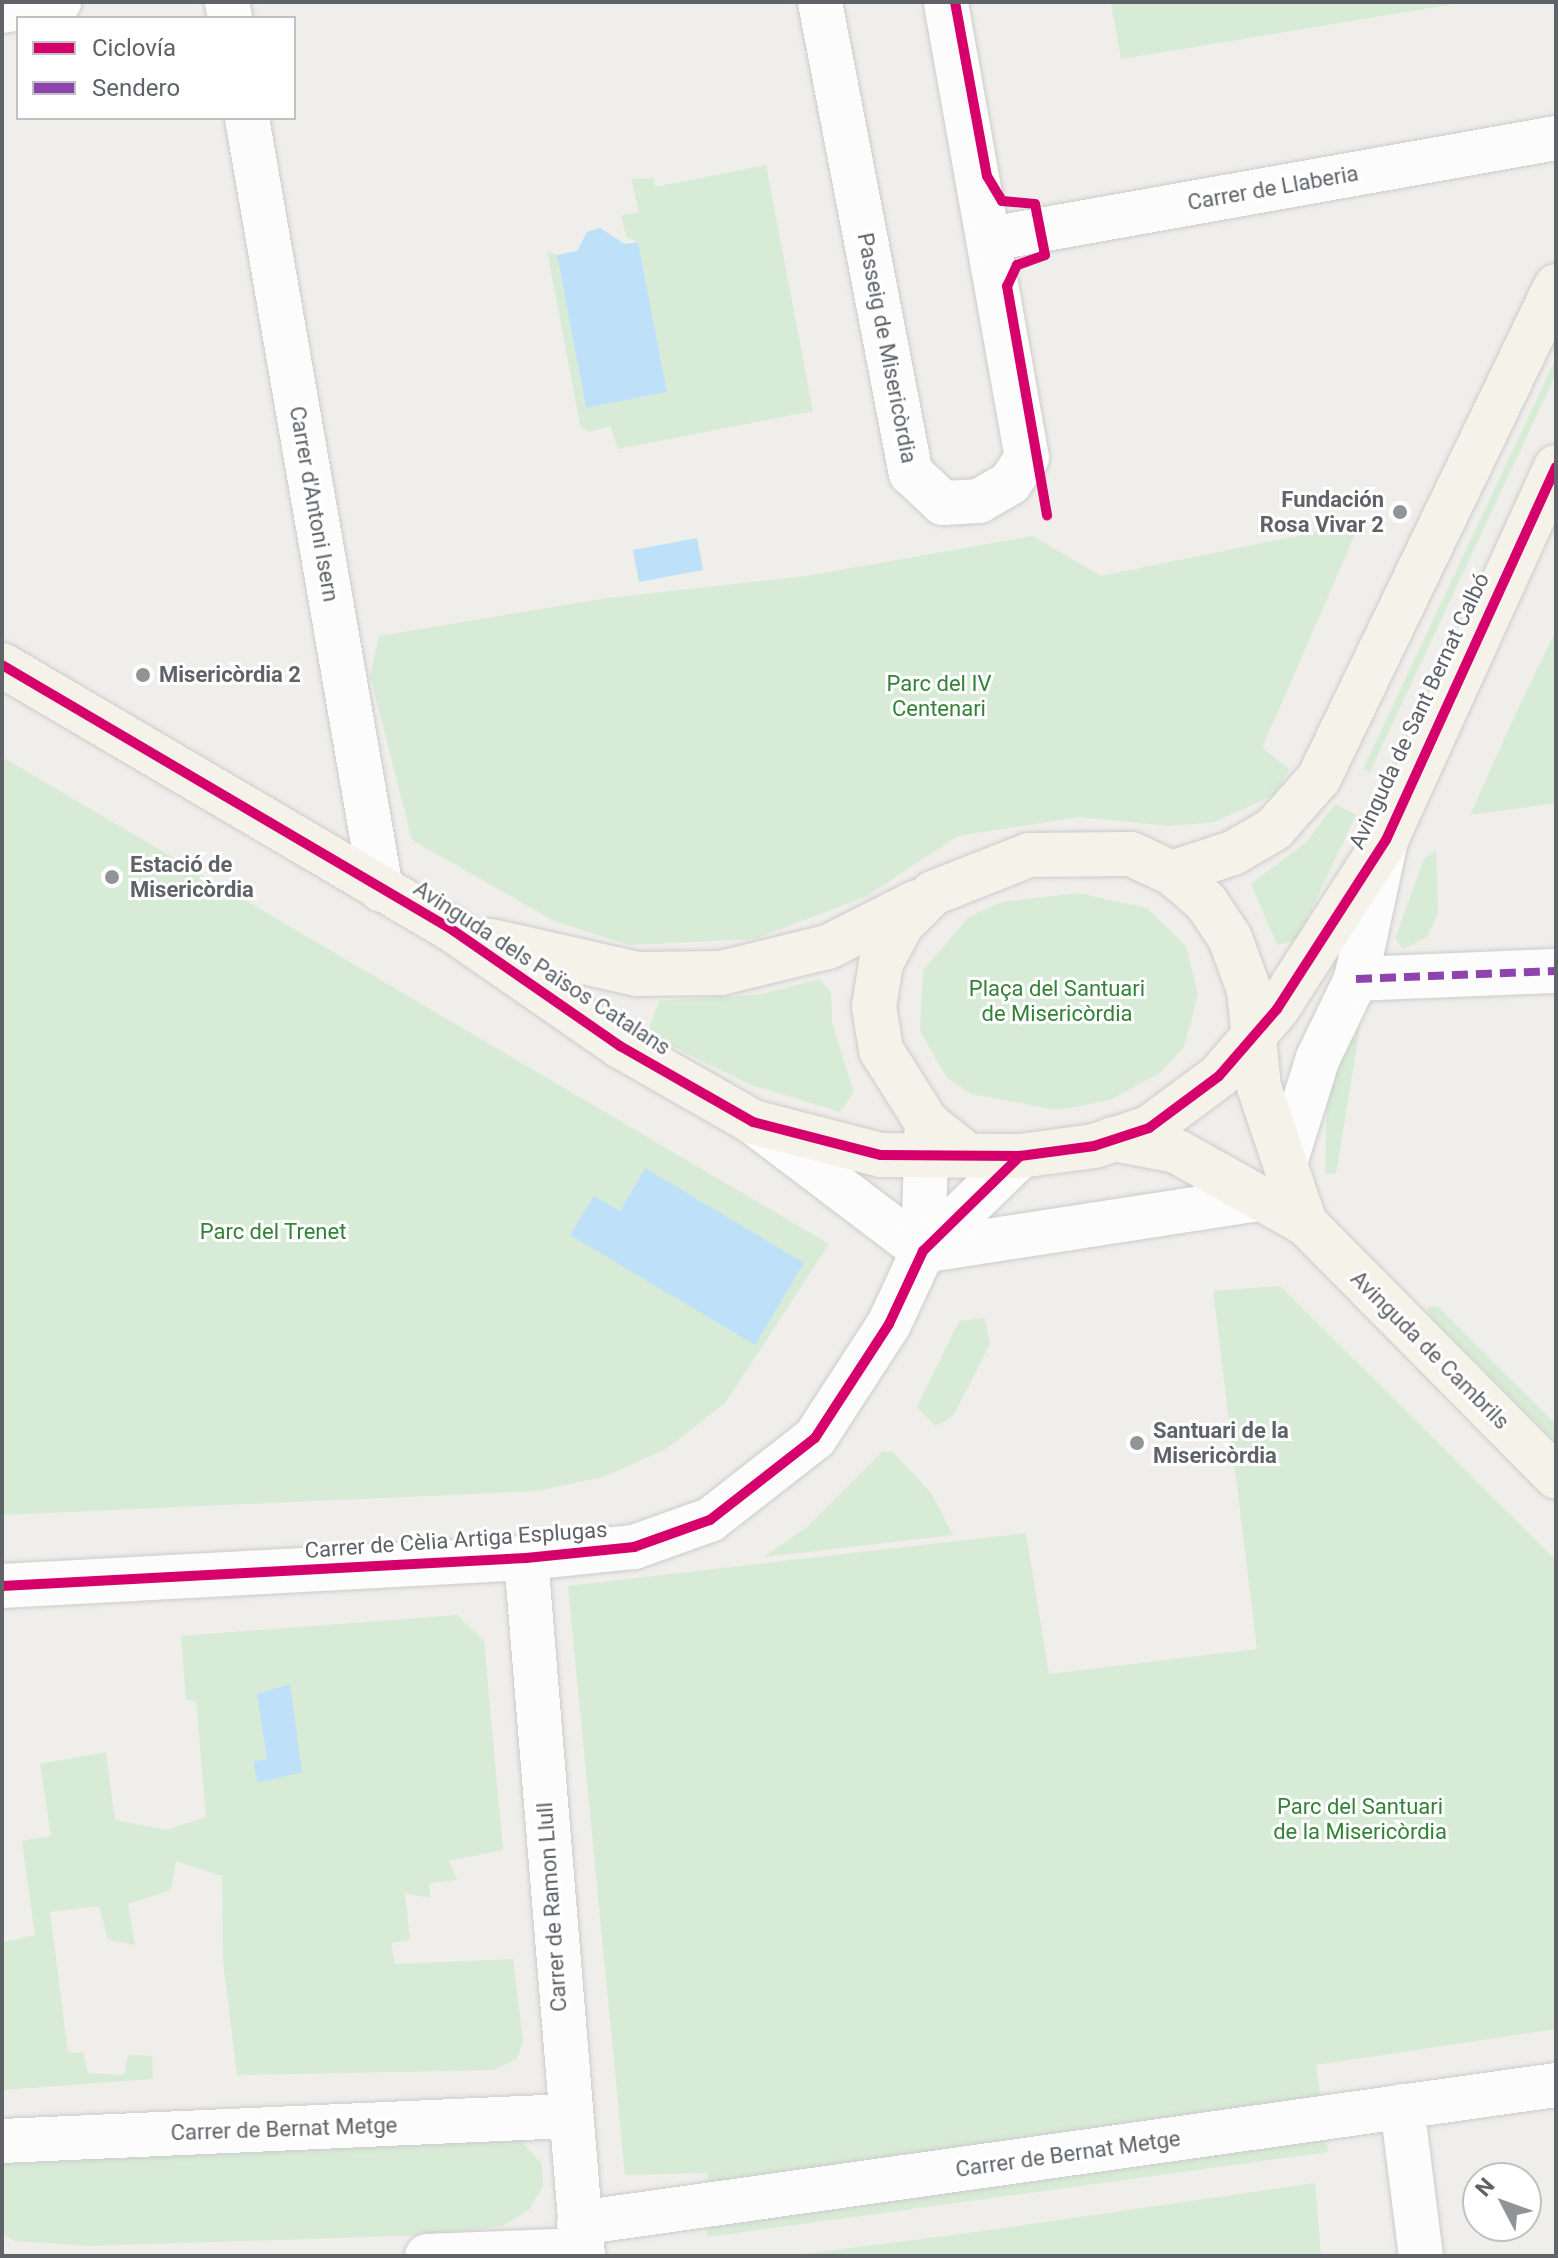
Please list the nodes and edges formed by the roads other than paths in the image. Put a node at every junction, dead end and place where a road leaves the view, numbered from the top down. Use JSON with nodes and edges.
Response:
{"nodes":[{"id":1,"x":59,"y":2,"type":"edge"},
{"id":2,"x":820,"y":2,"type":"edge"},
{"id":3,"x":946,"y":2,"type":"edge"},
{"id":4,"x":2,"y":11,"type":"edge"},
{"id":5,"x":247,"y":120,"type":"edge"},
{"id":6,"x":1556,"y":138,"type":"edge"},
{"id":7,"x":990,"y":239,"type":"junction"},
{"id":8,"x":1556,"y":286,"type":"edge"},
{"id":9,"x":1556,"y":467,"type":"edge"},
{"id":10,"x":2,"y":665,"type":"edge"},
{"id":11,"x":1386,"y":840,"type":"junction"},
{"id":12,"x":1172,"y":873,"type":"junction"},
{"id":13,"x":381,"y":889,"type":"junction"},
{"id":14,"x":933,"y":893,"type":"junction"},
{"id":15,"x":451,"y":929,"type":"junction"},
{"id":16,"x":1556,"y":971,"type":"edge"},
{"id":17,"x":1356,"y":979,"type":"junction"},
{"id":18,"x":1249,"y":1042,"type":"junction"},
{"id":19,"x":753,"y":1122,"type":"junction"},
{"id":20,"x":1113,"y":1139,"type":"junction"},
{"id":21,"x":938,"y":1142,"type":"junction"},
{"id":22,"x":1020,"y":1156,"type":"junction"},
{"id":23,"x":1285,"y":1163,"type":"junction"},
{"id":24,"x":1259,"y":1199,"type":"junction"},
{"id":25,"x":1305,"y":1223,"type":"junction"},
{"id":26,"x":923,"y":1251,"type":"junction"},
{"id":27,"x":1556,"y":1477,"type":"edge"},
{"id":28,"x":526,"y":1558,"type":"junction"},
{"id":29,"x":2,"y":1586,"type":"edge"},
{"id":30,"x":1556,"y":2085,"type":"edge"},
{"id":31,"x":1402,"y":2106,"type":"junction"},
{"id":32,"x":567,"y":2116,"type":"junction"},
{"id":33,"x":2,"y":2141,"type":"edge"},
{"id":34,"x":582,"y":2243,"type":"edge"},
{"id":35,"x":427,"y":2256,"type":"edge"},
{"id":36,"x":1421,"y":2256,"type":"edge"}],
"edges":[{"from":1,"to":4,"type":"street"},
{"from":2,"to":7,"type":"street","name":"Passeig de Misericòrdia"},
{"from":3,"to":7,"type":"street","name":"Passeig de Misericòrdia"},
{"from":5,"to":13,"type":"street","name":"Carrer d'Antoni Isern"},
{"from":6,"to":7,"type":"street","name":"Carrer de Llaberia"},
{"from":8,"to":12,"type":"main road"},
{"from":9,"to":11,"type":"main road","name":"Avinguda de Sant Bernat Calbó"},
{"from":10,"to":13,"type":"main road","name":"Avinguda dels Països Catalans"},
{"from":11,"to":17,"type":"street","name":"Avinguda de Sant Bernat Calbó"},
{"from":11,"to":18,"type":"main road","name":"Avinguda de Sant Bernat Calbó"},
{"from":12,"to":14,"type":"main road","name":"Avinguda dels Països Catalans"},
{"from":12,"to":18,"type":"main road","name":"Avinguda dels Països Catalans"},
{"from":13,"to":15,"type":"main road","name":"Avinguda dels Països Catalans"},
{"from":14,"to":15,"type":"main road","name":"Avinguda dels Països Catalans"},
{"from":14,"to":21,"type":"main road"},
{"from":15,"to":19,"type":"main road","name":"Avinguda dels Països Catalans"},
{"from":16,"to":17,"type":"street"},
{"from":17,"to":23,"type":"street","name":"Avinguda de Sant Bernat Calbó"},
{"from":18,"to":20,"type":"main road","name":"Avinguda de Sant Bernat Calbó"},
{"from":18,"to":23,"type":"main road","name":"Avinguda dels Països Catalans"},
{"from":19,"to":21,"type":"main road","name":"Avinguda dels Països Catalans"},
{"from":19,"to":26,"type":"street","name":"Avinguda dels Països Catalans"},
{"from":20,"to":22,"type":"main road","name":"Avinguda dels Països Catalans"},
{"from":20,"to":24,"type":"main road"},
{"from":21,"to":22,"type":"main road","name":"Avinguda dels Països Catalans"},
{"from":21,"to":26,"type":"street","name":"Carrer de Cèlia Artiga Esplugas"},
{"from":22,"to":26,"type":"street","name":"Carrer de Cèlia Artiga Esplugas"},
{"from":23,"to":25,"type":"main road","name":"Avinguda dels Països Catalans"},
{"from":24,"to":25,"type":"main road"},
{"from":24,"to":26,"type":"street"},
{"from":25,"to":27,"type":"main road","name":"Avinguda de Cambrils"},
{"from":26,"to":28,"type":"street","name":"Carrer de Cèlia Artiga Esplugas"},
{"from":28,"to":29,"type":"street","name":"Carrer de Cèlia Artiga Esplugas"},
{"from":28,"to":32,"type":"street","name":"Carrer de Ramon Llull"},
{"from":30,"to":31,"type":"street","name":"Carrer de Bernat Metge"},
{"from":31,"to":34,"type":"street","name":"Carrer de Bernat Metge"},
{"from":31,"to":36,"type":"street"},
{"from":32,"to":33,"type":"street","name":"Carrer de Bernat Metge"},
{"from":32,"to":34,"type":"street","name":"Carrer de Ramon Llull"},
{"from":34,"to":35,"type":"street","name":"Carrer de Bernat Metge"}]}
